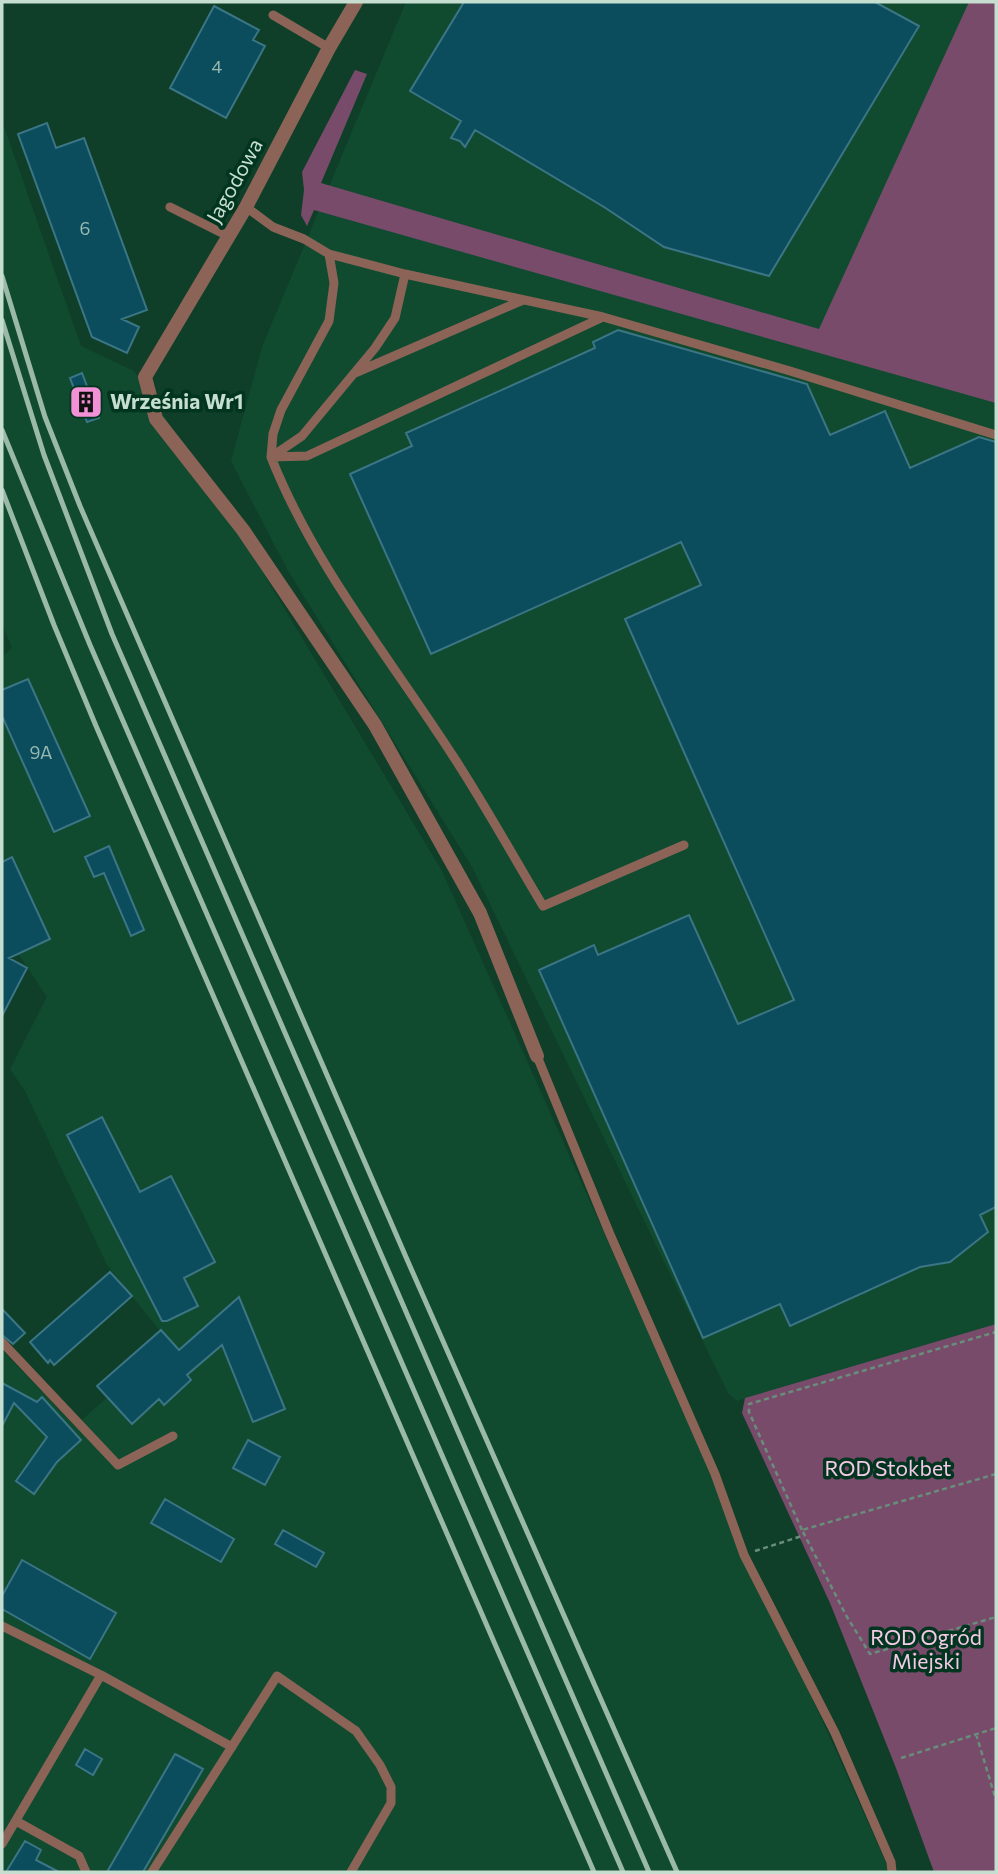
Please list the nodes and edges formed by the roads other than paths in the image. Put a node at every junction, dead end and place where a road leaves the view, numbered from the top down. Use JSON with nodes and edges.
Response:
{"nodes":[{"id":1,"x":356,"y":2,"type":"edge"},
{"id":2,"x":273,"y":15,"type":"dead end"},
{"id":3,"x":329,"y":48,"type":"junction"},
{"id":4,"x":170,"y":207,"type":"dead end"},
{"id":5,"x":246,"y":207,"type":"junction"},
{"id":6,"x":228,"y":236,"type":"junction"},
{"id":7,"x":329,"y":254,"type":"junction"},
{"id":8,"x":405,"y":274,"type":"junction"},
{"id":9,"x":523,"y":300,"type":"junction"},
{"id":10,"x":603,"y":317,"type":"junction"},
{"id":11,"x":352,"y":375,"type":"junction"},
{"id":12,"x":996,"y":435,"type":"edge"},
{"id":13,"x":271,"y":457,"type":"junction"},
{"id":14,"x":684,"y":845,"type":"dead end"},
{"id":15,"x":537,"y":1056,"type":"joint"},
{"id":16,"x":2,"y":1342,"type":"edge"},
{"id":17,"x":173,"y":1436,"type":"dead end"},
{"id":18,"x":2,"y":1626,"type":"edge"},
{"id":19,"x":101,"y":1675,"type":"junction"},
{"id":20,"x":232,"y":1747,"type":"junction"},
{"id":21,"x":16,"y":1821,"type":"junction"},
{"id":22,"x":2,"y":1844,"type":"edge"},
{"id":23,"x":86,"y":1872,"type":"edge"},
{"id":24,"x":152,"y":1872,"type":"edge"},
{"id":25,"x":351,"y":1872,"type":"edge"},
{"id":26,"x":892,"y":1872,"type":"edge"}],
"edges":[{"from":1,"to":3,"type":"street","name":"Jagodowa"},
{"from":2,"to":3,"type":"lane"},
{"from":3,"to":5,"type":"street","name":"Jagodowa"},
{"from":4,"to":6,"type":"lane"},
{"from":5,"to":6,"type":"street","name":"Jagodowa"},
{"from":5,"to":7,"type":"lane"},
{"from":6,"to":15,"type":"street","name":"Jagodowa"},
{"from":7,"to":8,"type":"lane"},
{"from":7,"to":13,"type":"lane"},
{"from":8,"to":9,"type":"lane"},
{"from":8,"to":11,"type":"lane"},
{"from":9,"to":10,"type":"lane"},
{"from":9,"to":11,"type":"lane"},
{"from":10,"to":12,"type":"lane"},
{"from":10,"to":13,"type":"lane"},
{"from":11,"to":13,"type":"lane"},
{"from":13,"to":14,"type":"lane"},
{"from":15,"to":26,"type":"lane"},
{"from":16,"to":17,"type":"lane"},
{"from":18,"to":19,"type":"lane"},
{"from":19,"to":20,"type":"lane"},
{"from":19,"to":21,"type":"lane"},
{"from":20,"to":24,"type":"lane"},
{"from":20,"to":25,"type":"lane"},
{"from":21,"to":22,"type":"lane"},
{"from":21,"to":23,"type":"lane"}]}
